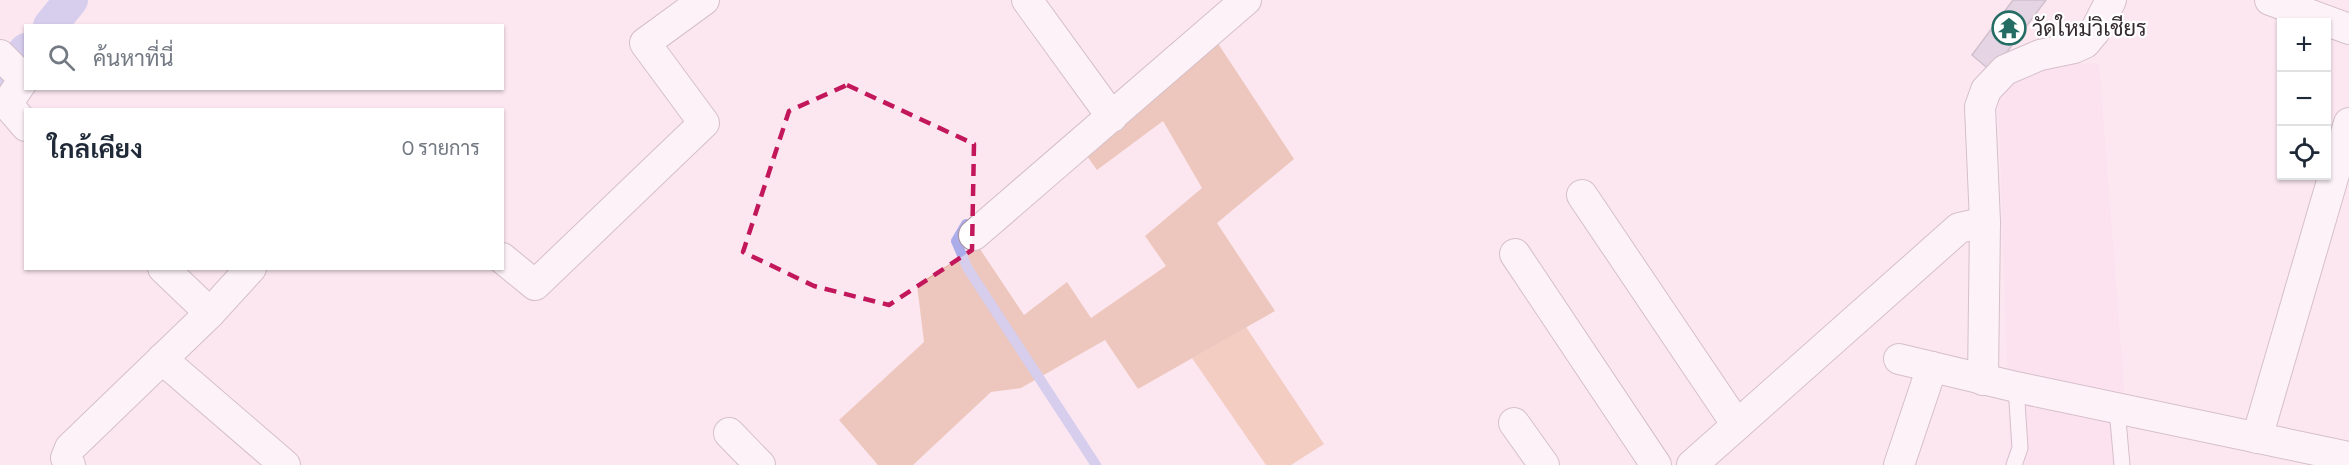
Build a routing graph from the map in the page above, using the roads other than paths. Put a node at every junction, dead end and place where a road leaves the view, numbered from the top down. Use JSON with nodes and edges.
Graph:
{"nodes":[{"id":1,"x":704,"y":0,"type":"edge"},
{"id":2,"x":1027,"y":0,"type":"edge"},
{"id":3,"x":1246,"y":0,"type":"edge"},
{"id":4,"x":2111,"y":0,"type":"edge"},
{"id":5,"x":2270,"y":0,"type":"edge"},
{"id":6,"x":2349,"y":29,"type":"edge"},
{"id":7,"x":2,"y":57,"type":"edge"},
{"id":8,"x":1112,"y":117,"type":"junction"},
{"id":9,"x":18,"y":118,"type":"edge"},
{"id":10,"x":2349,"y":123,"type":"edge"},
{"id":11,"x":1582,"y":195,"type":"dead end"},
{"id":12,"x":1985,"y":222,"type":"junction"},
{"id":13,"x":975,"y":235,"type":"dead end"},
{"id":14,"x":1515,"y":254,"type":"dead end"},
{"id":15,"x":504,"y":260,"type":"edge"},
{"id":16,"x":165,"y":270,"type":"edge"},
{"id":17,"x":249,"y":270,"type":"edge"},
{"id":18,"x":210,"y":313,"type":"junction"},
{"id":19,"x":162,"y":359,"type":"junction"},
{"id":20,"x":1899,"y":359,"type":"dead end"},
{"id":21,"x":1932,"y":367,"type":"junction"},
{"id":22,"x":1983,"y":380,"type":"junction"},
{"id":23,"x":2016,"y":387,"type":"junction"},
{"id":24,"x":2117,"y":409,"type":"junction"},
{"id":25,"x":1514,"y":423,"type":"dead end"},
{"id":26,"x":1737,"y":425,"type":"junction"},
{"id":27,"x":729,"y":433,"type":"dead end"},
{"id":28,"x":2257,"y":438,"type":"junction"},
{"id":29,"x":2349,"y":457,"type":"edge"},
{"id":30,"x":70,"y":465,"type":"edge"},
{"id":31,"x":285,"y":465,"type":"edge"},
{"id":32,"x":760,"y":465,"type":"edge"},
{"id":33,"x":1544,"y":465,"type":"edge"},
{"id":34,"x":1656,"y":465,"type":"edge"},
{"id":35,"x":1692,"y":465,"type":"edge"},
{"id":36,"x":1899,"y":465,"type":"edge"},
{"id":37,"x":2014,"y":465,"type":"edge"},
{"id":38,"x":2122,"y":465,"type":"edge"}],
"edges":[{"from":1,"to":15,"type":"street"},
{"from":2,"to":8,"type":"street"},
{"from":3,"to":8,"type":"street"},
{"from":4,"to":12,"type":"street"},
{"from":5,"to":6,"type":"street"},
{"from":7,"to":9,"type":"street"},
{"from":8,"to":13,"type":"street"},
{"from":10,"to":28,"type":"street"},
{"from":11,"to":26,"type":"street"},
{"from":12,"to":22,"type":"street"},
{"from":12,"to":26,"type":"street"},
{"from":14,"to":34,"type":"street"},
{"from":16,"to":18,"type":"street"},
{"from":17,"to":18,"type":"street"},
{"from":18,"to":19,"type":"street"},
{"from":19,"to":30,"type":"street"},
{"from":19,"to":31,"type":"street"},
{"from":20,"to":21,"type":"street"},
{"from":21,"to":22,"type":"street"},
{"from":21,"to":36,"type":"street"},
{"from":22,"to":23,"type":"street"},
{"from":23,"to":24,"type":"street"},
{"from":23,"to":37,"type":"lane"},
{"from":24,"to":28,"type":"street"},
{"from":24,"to":38,"type":"lane"},
{"from":25,"to":33,"type":"street"},
{"from":26,"to":35,"type":"street"},
{"from":27,"to":32,"type":"street"},
{"from":28,"to":29,"type":"street"}]}
